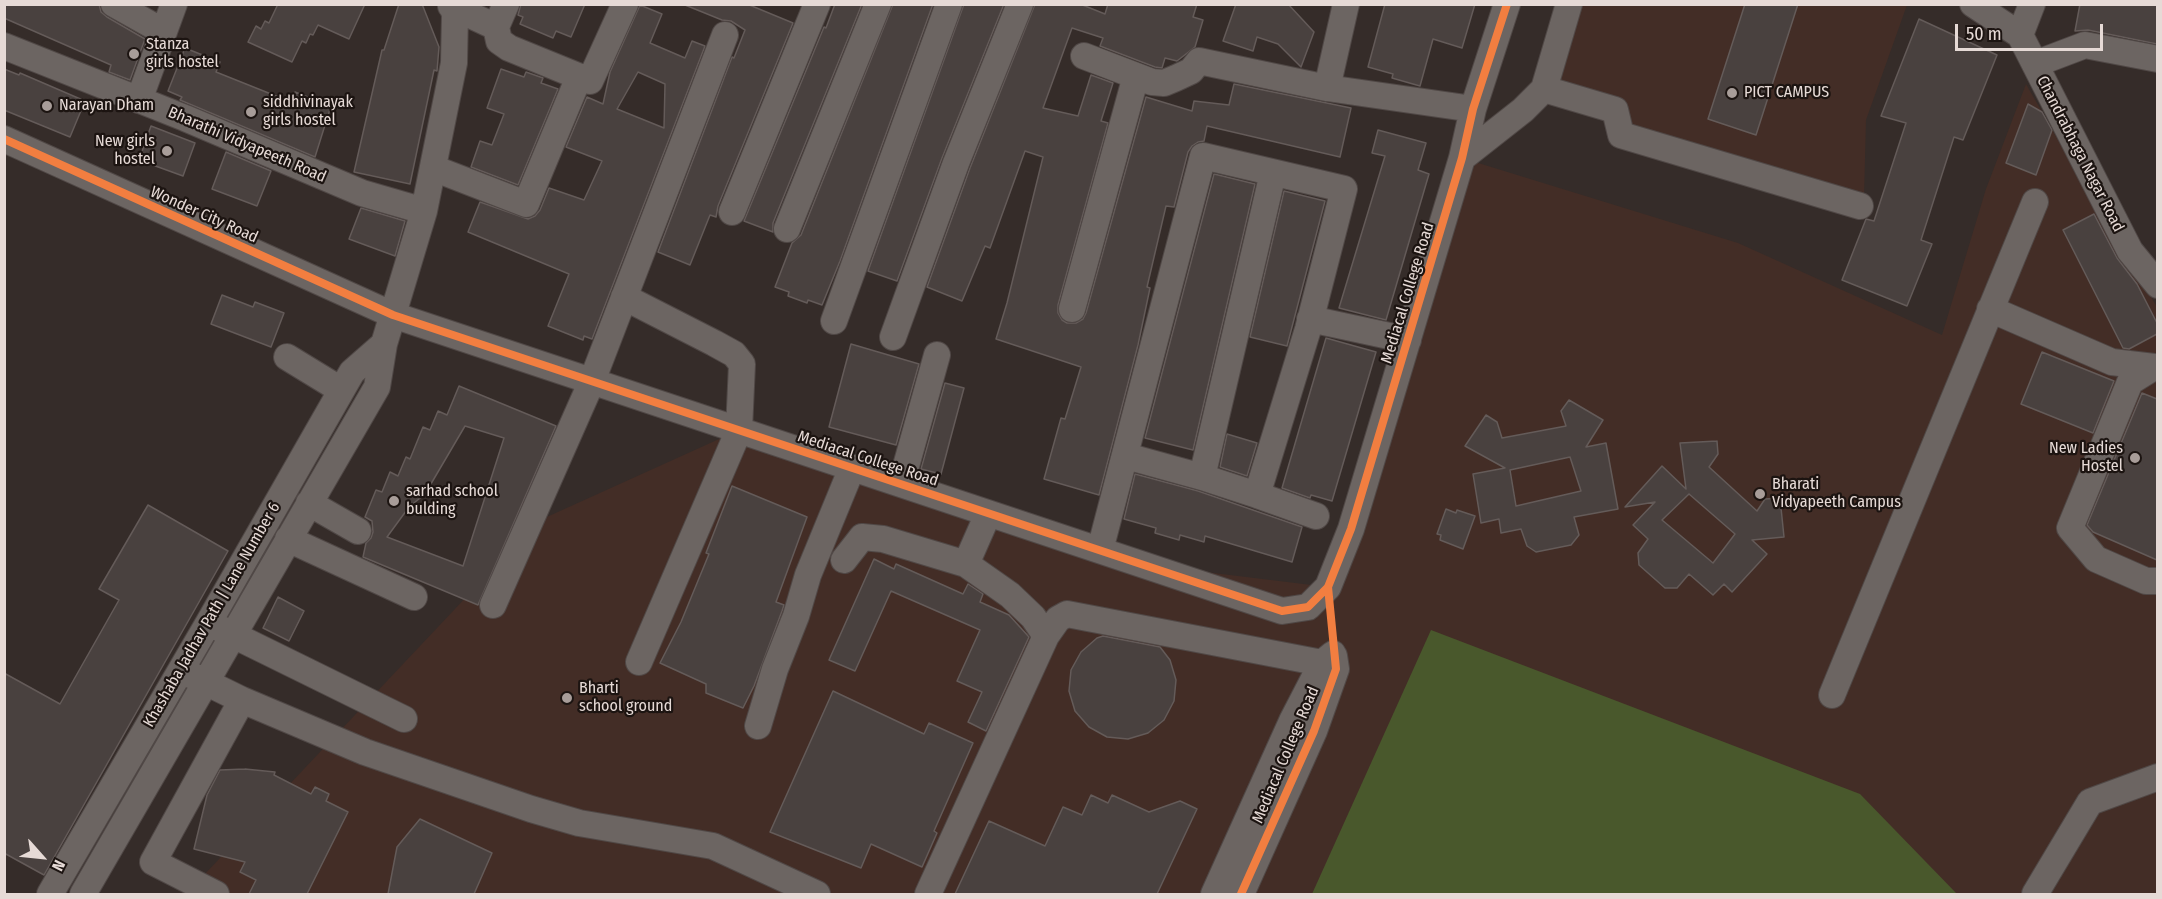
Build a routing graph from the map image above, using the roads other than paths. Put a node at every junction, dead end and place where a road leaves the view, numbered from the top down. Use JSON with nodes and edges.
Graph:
{"nodes":[{"id":1,"x":114,"y":4,"type":"edge"},
{"id":2,"x":174,"y":4,"type":"edge"},
{"id":3,"x":625,"y":4,"type":"edge"},
{"id":4,"x":817,"y":4,"type":"edge"},
{"id":5,"x":878,"y":4,"type":"edge"},
{"id":6,"x":949,"y":4,"type":"edge"},
{"id":7,"x":1020,"y":4,"type":"edge"},
{"id":8,"x":1346,"y":4,"type":"edge"},
{"id":9,"x":1507,"y":4,"type":"edge"},
{"id":10,"x":1569,"y":4,"type":"edge"},
{"id":11,"x":1973,"y":4,"type":"edge"},
{"id":12,"x":2032,"y":4,"type":"edge"},
{"id":13,"x":451,"y":5,"type":"edge"},
{"id":14,"x":501,"y":16,"type":"edge"},
{"id":15,"x":164,"y":32,"type":"junction"},
{"id":16,"x":725,"y":35,"type":"dead end"},
{"id":17,"x":2020,"y":35,"type":"junction"},
{"id":18,"x":4,"y":46,"type":"edge"},
{"id":19,"x":1084,"y":56,"type":"dead end"},
{"id":20,"x":2157,"y":59,"type":"edge"},
{"id":21,"x":2035,"y":64,"type":"junction"},
{"id":22,"x":1136,"y":76,"type":"junction"},
{"id":23,"x":584,"y":79,"type":"junction"},
{"id":24,"x":1327,"y":88,"type":"junction"},
{"id":25,"x":1544,"y":89,"type":"junction"},
{"id":26,"x":139,"y":100,"type":"junction"},
{"id":27,"x":1473,"y":109,"type":"junction"},
{"id":28,"x":4,"y":139,"type":"edge"},
{"id":29,"x":1462,"y":158,"type":"junction"},
{"id":30,"x":433,"y":168,"type":"junction"},
{"id":31,"x":1273,"y":173,"type":"junction"},
{"id":32,"x":2035,"y":202,"type":"dead end"},
{"id":33,"x":1860,"y":206,"type":"dead end"},
{"id":34,"x":424,"y":211,"type":"junction"},
{"id":35,"x":732,"y":212,"type":"dead end"},
{"id":36,"x":787,"y":229,"type":"dead end"},
{"id":37,"x":2157,"y":285,"type":"edge"},
{"id":38,"x":624,"y":297,"type":"junction"},
{"id":39,"x":1072,"y":309,"type":"dead end"},
{"id":40,"x":1990,"y":309,"type":"junction"},
{"id":41,"x":393,"y":315,"type":"junction"},
{"id":42,"x":834,"y":321,"type":"dead end"},
{"id":43,"x":1309,"y":324,"type":"junction"},
{"id":44,"x":893,"y":337,"type":"dead end"},
{"id":45,"x":384,"y":344,"type":"junction"},
{"id":46,"x":1406,"y":347,"type":"junction"},
{"id":47,"x":937,"y":355,"type":"dead end"},
{"id":48,"x":287,"y":357,"type":"dead end"},
{"id":49,"x":2156,"y":368,"type":"edge"},
{"id":50,"x":592,"y":381,"type":"junction"},
{"id":51,"x":341,"y":390,"type":"junction"},
{"id":52,"x":739,"y":430,"type":"junction"},
{"id":53,"x":1126,"y":456,"type":"junction"},
{"id":54,"x":852,"y":468,"type":"junction"},
{"id":55,"x":1202,"y":477,"type":"junction"},
{"id":56,"x":901,"y":484,"type":"junction"},
{"id":57,"x":1257,"y":495,"type":"junction"},
{"id":58,"x":309,"y":503,"type":"junction"},
{"id":59,"x":988,"y":514,"type":"junction"},
{"id":60,"x":1316,"y":516,"type":"dead end"},
{"id":61,"x":358,"y":531,"type":"dead end"},
{"id":62,"x":288,"y":539,"type":"junction"},
{"id":63,"x":1100,"y":550,"type":"junction"},
{"id":64,"x":844,"y":560,"type":"dead end"},
{"id":65,"x":966,"y":564,"type":"junction"},
{"id":66,"x":2157,"y":581,"type":"edge"},
{"id":67,"x":414,"y":597,"type":"dead end"},
{"id":68,"x":493,"y":605,"type":"dead end"},
{"id":69,"x":209,"y":622,"type":"junction"},
{"id":70,"x":232,"y":636,"type":"junction"},
{"id":71,"x":1046,"y":636,"type":"junction"},
{"id":72,"x":639,"y":662,"type":"dead end"},
{"id":73,"x":1330,"y":662,"type":"junction"},
{"id":74,"x":181,"y":670,"type":"junction"},
{"id":75,"x":205,"y":683,"type":"junction"},
{"id":76,"x":1832,"y":695,"type":"dead end"},
{"id":77,"x":242,"y":700,"type":"junction"},
{"id":78,"x":404,"y":719,"type":"dead end"},
{"id":79,"x":758,"y":726,"type":"dead end"},
{"id":80,"x":2157,"y":777,"type":"edge"},
{"id":81,"x":50,"y":894,"type":"edge"},
{"id":82,"x":83,"y":894,"type":"edge"},
{"id":83,"x":216,"y":894,"type":"edge"},
{"id":84,"x":817,"y":894,"type":"edge"},
{"id":85,"x":928,"y":894,"type":"edge"},
{"id":86,"x":1214,"y":894,"type":"edge"},
{"id":87,"x":1241,"y":894,"type":"edge"},
{"id":88,"x":2035,"y":894,"type":"edge"}],
"edges":[{"from":1,"to":15,"type":"street"},
{"from":2,"to":15,"type":"street"},
{"from":3,"to":23,"type":"street"},
{"from":4,"to":35,"type":"street"},
{"from":5,"to":36,"type":"street"},
{"from":6,"to":42,"type":"street"},
{"from":7,"to":44,"type":"street"},
{"from":8,"to":24,"type":"street"},
{"from":9,"to":27,"type":"street","name":"Mediacal College Road"},
{"from":10,"to":25,"type":"street"},
{"from":11,"to":17,"type":"street","name":"Chandrabhaga Nagar Road"},
{"from":12,"to":17,"type":"street"},
{"from":13,"to":14,"type":"street"},
{"from":13,"to":30,"type":"street","name":"Khashaba Jadhav Path | Lane Number 6"},
{"from":14,"to":23,"type":"street"},
{"from":15,"to":26,"type":"street"},
{"from":16,"to":38,"type":"street"},
{"from":17,"to":21,"type":"street","name":"Chandrabhaga Nagar Road"},
{"from":18,"to":26,"type":"street","name":"Bharathi Vidyapeeth Road"},
{"from":19,"to":22,"type":"street"},
{"from":20,"to":21,"type":"street"},
{"from":21,"to":37,"type":"street","name":"Chandrabhaga Nagar Road"},
{"from":22,"to":24,"type":"street"},
{"from":22,"to":39,"type":"street"},
{"from":23,"to":30,"type":"street"},
{"from":24,"to":27,"type":"street"},
{"from":25,"to":29,"type":"street"},
{"from":25,"to":33,"type":"street"},
{"from":26,"to":34,"type":"street","name":"Bharathi Vidyapeeth Road"},
{"from":27,"to":29,"type":"street","name":"Mediacal College Road"},
{"from":28,"to":41,"type":"street","name":"Wonder City Road"},
{"from":29,"to":46,"type":"street","name":"Mediacal College Road"},
{"from":30,"to":34,"type":"street","name":"Khashaba Jadhav Path | Lane Number 6"},
{"from":31,"to":43,"type":"street"},
{"from":31,"to":53,"type":"street"},
{"from":31,"to":55,"type":"street"},
{"from":32,"to":40,"type":"street"},
{"from":34,"to":41,"type":"street","name":"Khashaba Jadhav Path | Lane Number 6"},
{"from":38,"to":50,"type":"street"},
{"from":38,"to":52,"type":"street"},
{"from":40,"to":49,"type":"street"},
{"from":40,"to":76,"type":"street"},
{"from":41,"to":45,"type":"street","name":"Khashaba Jadhav Path | Lane Number 6"},
{"from":41,"to":50,"type":"street","name":"Mediacal College Road"},
{"from":43,"to":46,"type":"street"},
{"from":43,"to":57,"type":"street"},
{"from":45,"to":51,"type":"street","name":"Khashaba Jadhav Path | Lane Number 6"},
{"from":45,"to":58,"type":"street","name":"Khashaba Jadhav Path | Lane Number 6"},
{"from":46,"to":63,"type":"street","name":"Mediacal College Road"},
{"from":47,"to":56,"type":"street"},
{"from":48,"to":51,"type":"street"},
{"from":49,"to":66,"type":"street"},
{"from":50,"to":52,"type":"street","name":"Mediacal College Road"},
{"from":50,"to":68,"type":"street"},
{"from":51,"to":69,"type":"street","name":"Khashaba Jadhav Path | Lane Number 6"},
{"from":52,"to":54,"type":"street","name":"Mediacal College Road"},
{"from":52,"to":72,"type":"street"},
{"from":53,"to":55,"type":"street"},
{"from":53,"to":63,"type":"street"},
{"from":54,"to":56,"type":"street","name":"Mediacal College Road"},
{"from":54,"to":79,"type":"street"},
{"from":55,"to":57,"type":"street"},
{"from":56,"to":59,"type":"street","name":"Mediacal College Road"},
{"from":57,"to":60,"type":"street"},
{"from":58,"to":61,"type":"street"},
{"from":58,"to":62,"type":"street","name":"Khashaba Jadhav Path | Lane Number 6"},
{"from":59,"to":63,"type":"street","name":"Mediacal College Road"},
{"from":59,"to":65,"type":"street"},
{"from":62,"to":67,"type":"street"},
{"from":62,"to":70,"type":"street","name":"Khashaba Jadhav Path | Lane Number 6"},
{"from":64,"to":65,"type":"street"},
{"from":65,"to":71,"type":"street"},
{"from":69,"to":70,"type":"street"},
{"from":69,"to":74,"type":"street","name":"Khashaba Jadhav Path | Lane Number 6"},
{"from":70,"to":75,"type":"street","name":"Khashaba Jadhav Path | Lane Number 6"},
{"from":70,"to":78,"type":"street"},
{"from":71,"to":73,"type":"street"},
{"from":71,"to":85,"type":"street"},
{"from":73,"to":86,"type":"street"},
{"from":73,"to":87,"type":"street","name":"Mediacal College Road"},
{"from":74,"to":75,"type":"street"},
{"from":74,"to":81,"type":"street","name":"Khashaba Jadhav Path | Lane Number 6"},
{"from":75,"to":77,"type":"street"},
{"from":75,"to":82,"type":"street","name":"Khashaba Jadhav Path | Lane Number 6"},
{"from":77,"to":83,"type":"street"},
{"from":77,"to":84,"type":"street"},
{"from":80,"to":88,"type":"street"}]}
